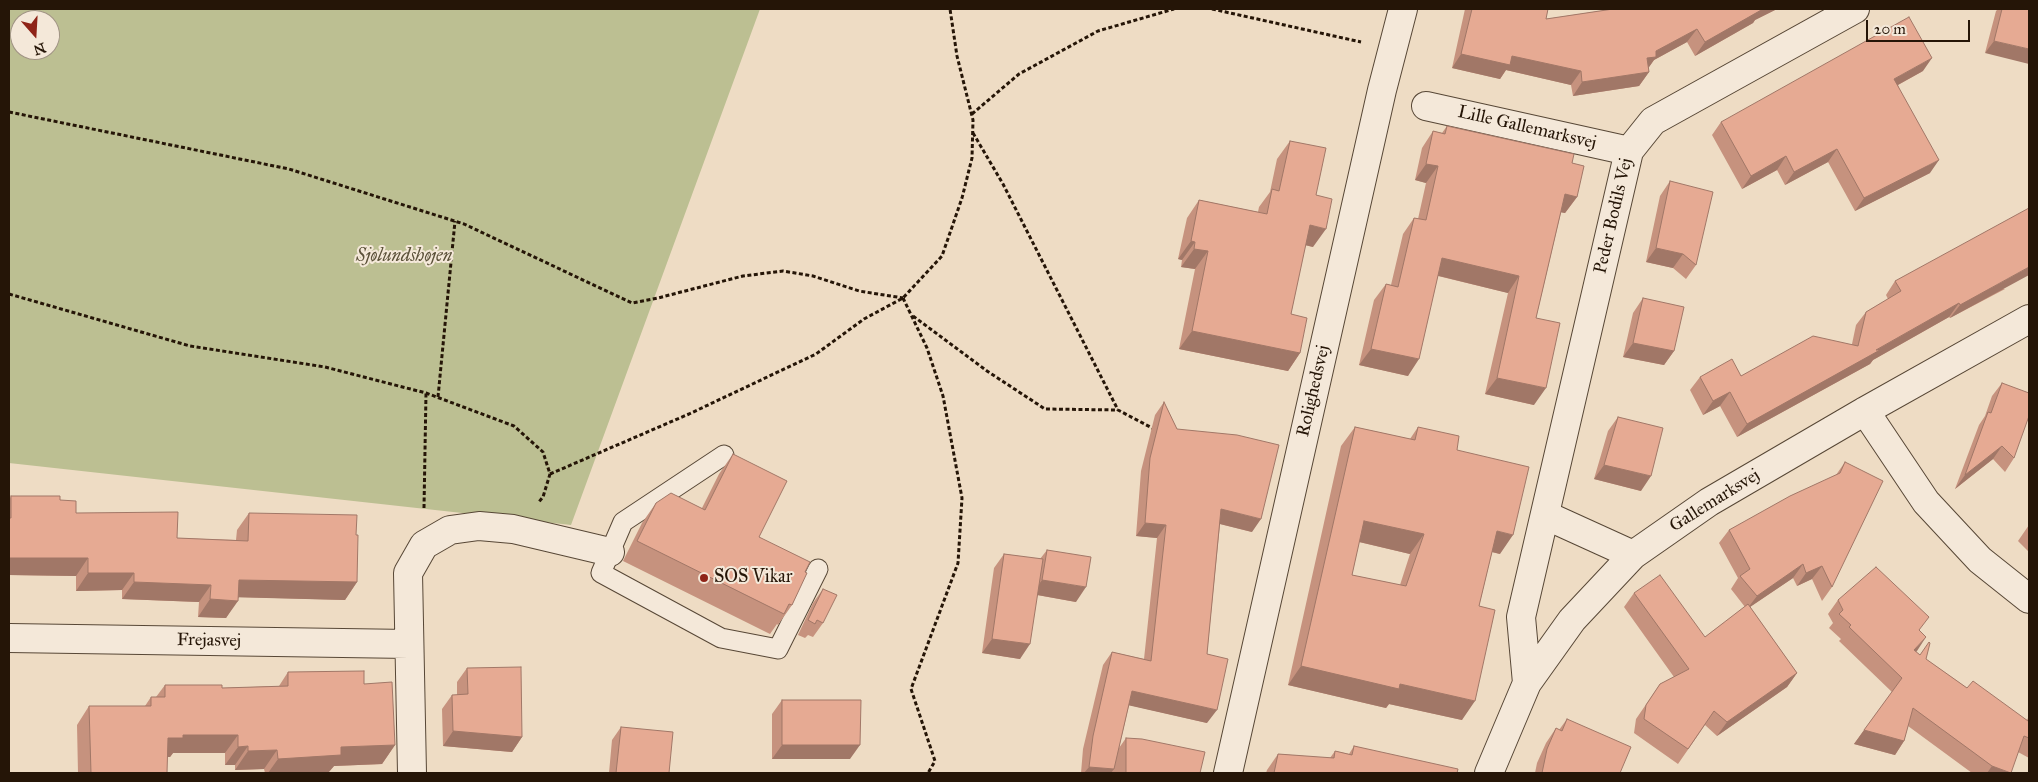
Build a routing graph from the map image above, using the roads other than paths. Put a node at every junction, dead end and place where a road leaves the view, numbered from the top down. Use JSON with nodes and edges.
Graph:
{"nodes":[{"id":1,"x":1403,"y":9,"type":"edge"},
{"id":2,"x":1855,"y":9,"type":"edge"},
{"id":3,"x":1426,"y":106,"type":"dead end"},
{"id":4,"x":1629,"y":151,"type":"junction"},
{"id":5,"x":2029,"y":319,"type":"edge"},
{"id":6,"x":1865,"y":411,"type":"junction"},
{"id":7,"x":724,"y":455,"type":"dead end"},
{"id":8,"x":1545,"y":515,"type":"junction"},
{"id":9,"x":610,"y":552,"type":"junction"},
{"id":10,"x":1633,"y":555,"type":"junction"},
{"id":11,"x":818,"y":569,"type":"dead end"},
{"id":12,"x":2029,"y":599,"type":"edge"},
{"id":13,"x":9,"y":638,"type":"edge"},
{"id":14,"x":408,"y":644,"type":"junction"},
{"id":15,"x":1527,"y":683,"type":"junction"},
{"id":16,"x":412,"y":773,"type":"edge"},
{"id":17,"x":1228,"y":773,"type":"edge"},
{"id":18,"x":1489,"y":773,"type":"edge"}],
"edges":[{"from":1,"to":17,"type":"street","name":"Rolighedsvej"},
{"from":2,"to":4,"type":"street","name":"Peder Bodils Vej"},
{"from":3,"to":4,"type":"street","name":"Lille Gallemarksvej"},
{"from":4,"to":8,"type":"street","name":"Peder Bodils Vej"},
{"from":5,"to":6,"type":"street","name":"Gallemarksvej"},
{"from":6,"to":10,"type":"street","name":"Gallemarksvej"},
{"from":6,"to":12,"type":"street"},
{"from":7,"to":9,"type":"lane"},
{"from":8,"to":10,"type":"street"},
{"from":8,"to":15,"type":"street","name":"Peder Bodils Vej"},
{"from":9,"to":11,"type":"lane"},
{"from":9,"to":14,"type":"street"},
{"from":10,"to":15,"type":"street","name":"Gallemarksvej"},
{"from":13,"to":14,"type":"street","name":"Frejasvej"},
{"from":14,"to":16,"type":"street"},
{"from":15,"to":18,"type":"street","name":"Gallemarksvej"}]}
